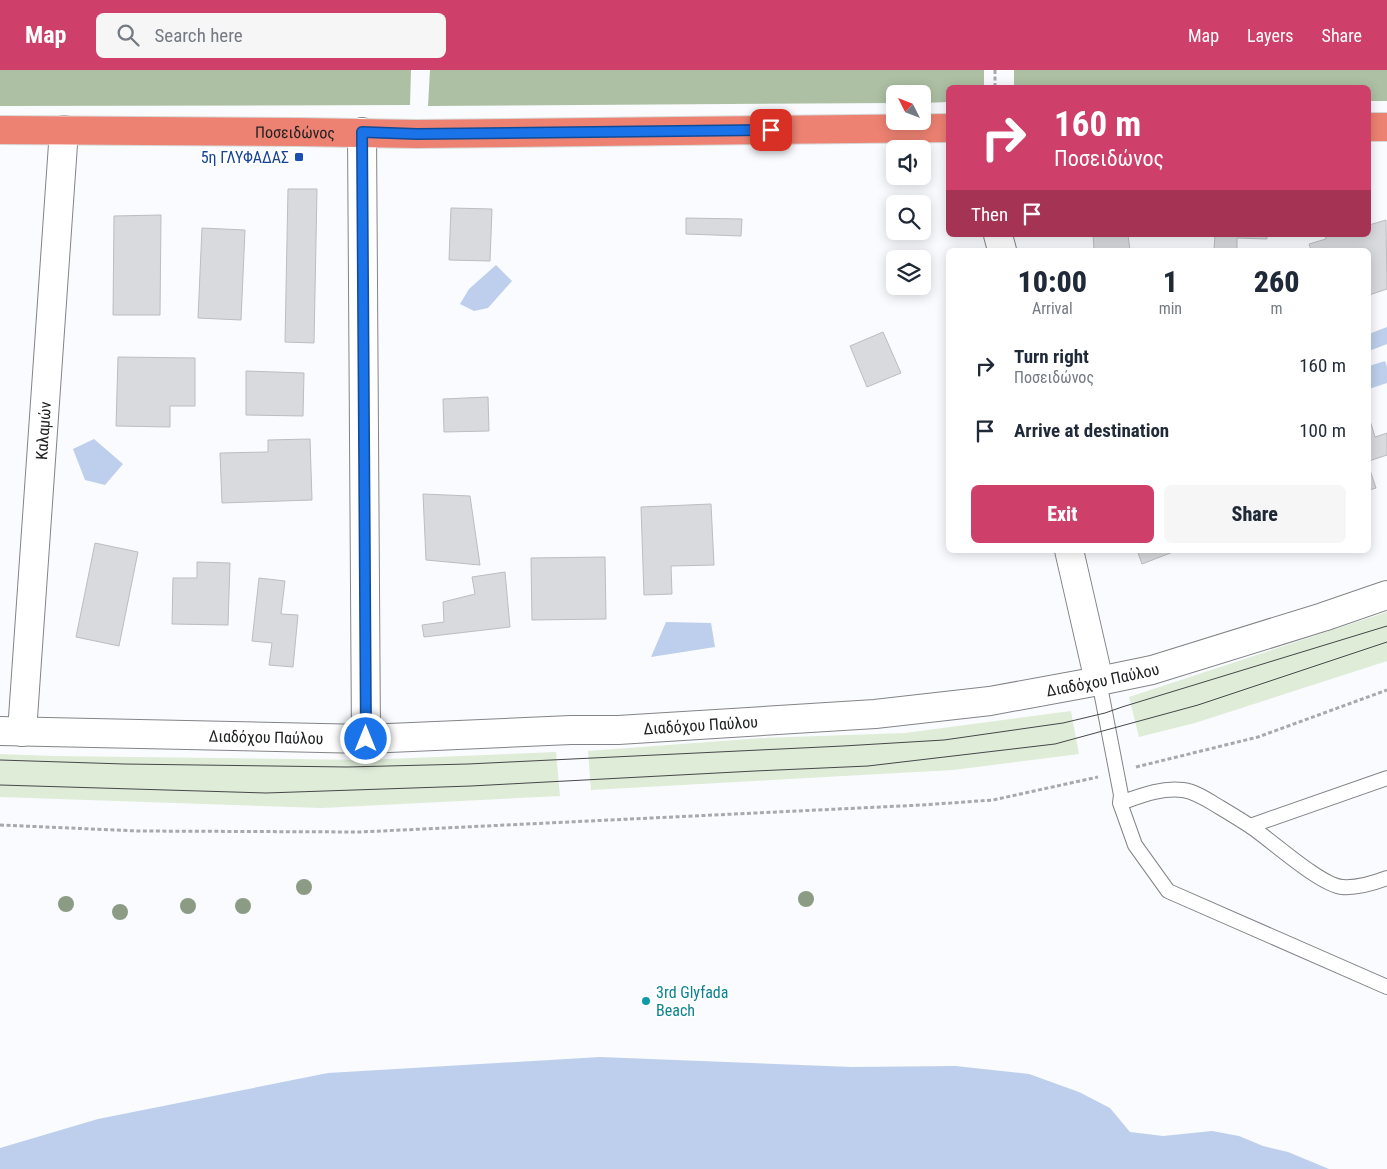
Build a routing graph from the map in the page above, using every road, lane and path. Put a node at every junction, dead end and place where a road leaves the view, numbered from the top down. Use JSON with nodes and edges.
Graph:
{"nodes":[{"id":1,"x":995,"y":70,"type":"edge"},
{"id":2,"x":995,"y":85,"type":"edge"},
{"id":3,"x":1371,"y":127,"type":"edge"},
{"id":4,"x":1387,"y":127,"type":"edge"},
{"id":5,"x":946,"y":128,"type":"edge"},
{"id":6,"x":0,"y":130,"type":"edge"},
{"id":7,"x":64,"y":130,"type":"junction"},
{"id":8,"x":362,"y":132,"type":"junction"},
{"id":9,"x":1070,"y":553,"type":"edge"},
{"id":10,"x":1387,"y":595,"type":"edge"},
{"id":11,"x":1099,"y":681,"type":"junction"},
{"id":12,"x":1387,"y":690,"type":"edge"},
{"id":13,"x":11,"y":731,"type":"edge"},
{"id":14,"x":366,"y":739,"type":"junction"},
{"id":15,"x":1117,"y":772,"type":"junction"},
{"id":16,"x":1387,"y":778,"type":"edge"},
{"id":17,"x":1120,"y":803,"type":"junction"},
{"id":18,"x":0,"y":825,"type":"edge"},
{"id":19,"x":1250,"y":826,"type":"junction"},
{"id":20,"x":1387,"y":878,"type":"edge"},
{"id":21,"x":1387,"y":987,"type":"edge"}],
"edges":[{"from":1,"to":2,"type":"path"},
{"from":3,"to":4,"type":"highway"},
{"from":5,"to":8,"type":"highway","name":"Ποσειδώνος"},
{"from":6,"to":7,"type":"highway","name":"Ποσειδώνος"},
{"from":7,"to":8,"type":"highway","name":"Ποσειδώνος"},
{"from":7,"to":13,"type":"street","name":"Καλαμών"},
{"from":8,"to":14,"type":"street"},
{"from":9,"to":11,"type":"street"},
{"from":10,"to":11,"type":"street","name":"Διαδόχου Παύλου"},
{"from":11,"to":14,"type":"street","name":"Διαδόχου Παύλου"},
{"from":11,"to":15,"type":"lane"},
{"from":12,"to":15,"type":"path"},
{"from":13,"to":14,"type":"street","name":"Διαδόχου Παύλου"},
{"from":15,"to":17,"type":"lane"},
{"from":15,"to":18,"type":"path"},
{"from":16,"to":19,"type":"lane"},
{"from":17,"to":19,"type":"lane"},
{"from":17,"to":21,"type":"lane"},
{"from":19,"to":20,"type":"lane"}]}
